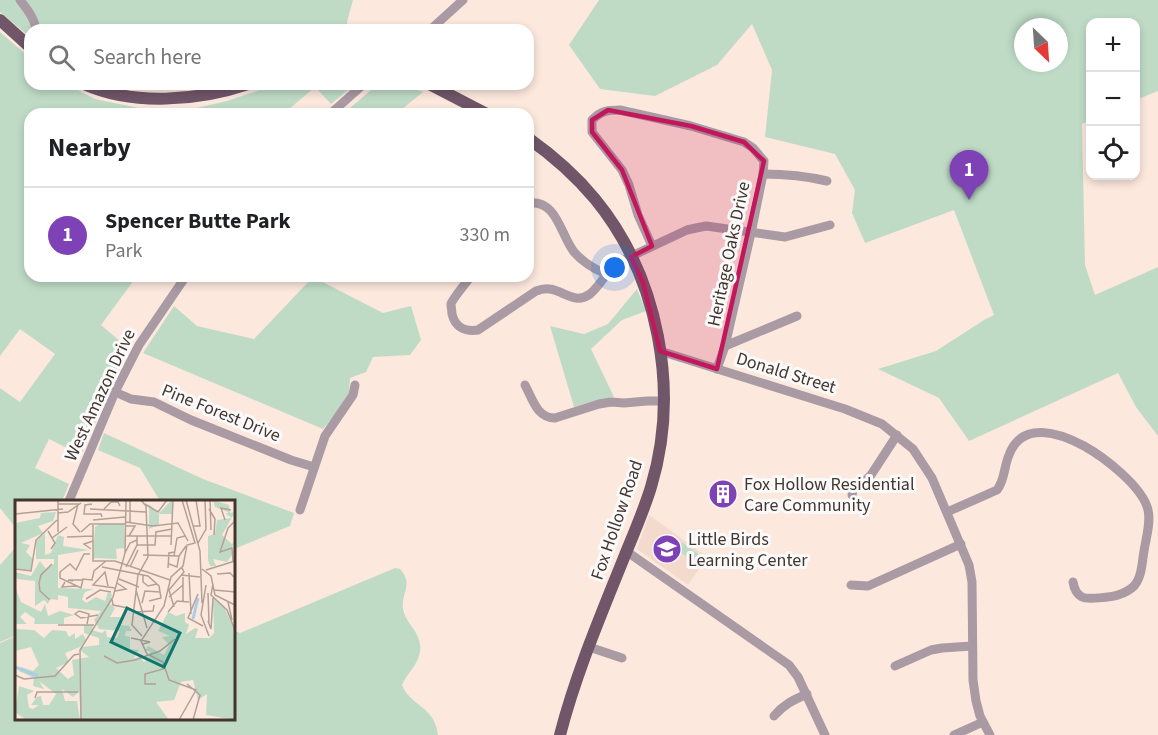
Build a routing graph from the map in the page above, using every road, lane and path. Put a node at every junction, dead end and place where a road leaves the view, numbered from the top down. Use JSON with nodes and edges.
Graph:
{"nodes":[{"id":1,"x":20,"y":0,"type":"edge"},
{"id":2,"x":463,"y":0,"type":"edge"},
{"id":3,"x":0,"y":20,"type":"edge"},
{"id":4,"x":35,"y":24,"type":"edge"},
{"id":5,"x":437,"y":24,"type":"edge"},
{"id":6,"x":24,"y":41,"type":"edge"},
{"id":7,"x":103,"y":90,"type":"edge"},
{"id":8,"x":228,"y":90,"type":"edge"},
{"id":9,"x":357,"y":90,"type":"edge"},
{"id":10,"x":441,"y":90,"type":"edge"},
{"id":11,"x":337,"y":108,"type":"edge"},
{"id":12,"x":475,"y":108,"type":"edge"},
{"id":13,"x":534,"y":143,"type":"edge"},
{"id":14,"x":763,"y":174,"type":"junction"},
{"id":15,"x":827,"y":181,"type":"dead end"},
{"id":16,"x":534,"y":203,"type":"edge"},
{"id":17,"x":830,"y":225,"type":"dead end"},
{"id":18,"x":751,"y":233,"type":"junction"},
{"id":19,"x":652,"y":246,"type":"junction"},
{"id":20,"x":631,"y":256,"type":"junction"},
{"id":21,"x":606,"y":274,"type":"junction"},
{"id":22,"x":182,"y":282,"type":"edge"},
{"id":23,"x":467,"y":282,"type":"edge"},
{"id":24,"x":797,"y":316,"type":"dead end"},
{"id":25,"x":725,"y":346,"type":"junction"},
{"id":26,"x":660,"y":351,"type":"junction"},
{"id":27,"x":717,"y":369,"type":"junction"},
{"id":28,"x":356,"y":385,"type":"dead end"},
{"id":29,"x":525,"y":385,"type":"dead end"},
{"id":30,"x":115,"y":392,"type":"junction"},
{"id":31,"x":663,"y":401,"type":"junction"},
{"id":32,"x":897,"y":435,"type":"junction"},
{"id":33,"x":314,"y":467,"type":"junction"},
{"id":34,"x":852,"y":495,"type":"dead end"},
{"id":35,"x":69,"y":500,"type":"edge"},
{"id":36,"x":300,"y":510,"type":"dead end"},
{"id":37,"x":947,"y":512,"type":"junction"},
{"id":38,"x":961,"y":544,"type":"junction"},
{"id":39,"x":626,"y":552,"type":"junction"},
{"id":40,"x":1073,"y":582,"type":"dead end"},
{"id":41,"x":851,"y":585,"type":"dead end"},
{"id":42,"x":972,"y":646,"type":"junction"},
{"id":43,"x":589,"y":647,"type":"junction"},
{"id":44,"x":622,"y":658,"type":"dead end"},
{"id":45,"x":895,"y":666,"type":"dead end"},
{"id":46,"x":807,"y":694,"type":"junction"},
{"id":47,"x":774,"y":716,"type":"dead end"},
{"id":48,"x":983,"y":722,"type":"junction"},
{"id":49,"x":560,"y":735,"type":"edge"},
{"id":50,"x":825,"y":735,"type":"edge"},
{"id":51,"x":954,"y":735,"type":"edge"},
{"id":52,"x":990,"y":735,"type":"edge"}],
"edges":[{"from":1,"to":4,"type":"street"},
{"from":2,"to":5,"type":"street"},
{"from":3,"to":6,"type":"main road"},
{"from":7,"to":8,"type":"main road"},
{"from":9,"to":11,"type":"street"},
{"from":10,"to":12,"type":"main road"},
{"from":13,"to":20,"type":"main road","name":"Fox Hollow Road"},
{"from":14,"to":15,"type":"street","name":"Heritage Oaks Drive"},
{"from":14,"to":18,"type":"street","name":"Heritage Oaks Drive"},
{"from":14,"to":19,"type":"street"},
{"from":16,"to":21,"type":"street"},
{"from":17,"to":18,"type":"street"},
{"from":18,"to":19,"type":"street"},
{"from":18,"to":25,"type":"street","name":"Heritage Oaks Drive"},
{"from":19,"to":20,"type":"street"},
{"from":20,"to":21,"type":"street"},
{"from":20,"to":26,"type":"main road","name":"Fox Hollow Road"},
{"from":21,"to":23,"type":"street"},
{"from":22,"to":30,"type":"street","name":"West Amazon Drive"},
{"from":24,"to":25,"type":"street"},
{"from":25,"to":27,"type":"street","name":"Heritage Oaks Drive"},
{"from":26,"to":27,"type":"street","name":"Donald Street"},
{"from":26,"to":31,"type":"main road","name":"Fox Hollow Road"},
{"from":27,"to":32,"type":"street","name":"Donald Street"},
{"from":28,"to":33,"type":"street"},
{"from":29,"to":31,"type":"street"},
{"from":30,"to":33,"type":"street","name":"Pine Forest Drive"},
{"from":30,"to":35,"type":"street","name":"West Amazon Drive"},
{"from":31,"to":39,"type":"main road","name":"Fox Hollow Road"},
{"from":32,"to":34,"type":"street"},
{"from":32,"to":37,"type":"street","name":"Donald Street"},
{"from":33,"to":36,"type":"street"},
{"from":37,"to":38,"type":"street","name":"Donald Street"},
{"from":37,"to":40,"type":"street"},
{"from":38,"to":41,"type":"street"},
{"from":38,"to":42,"type":"street","name":"Donald Street"},
{"from":39,"to":43,"type":"main road","name":"Fox Hollow Road"},
{"from":39,"to":46,"type":"street"},
{"from":42,"to":45,"type":"street"},
{"from":42,"to":48,"type":"street","name":"Donald Street"},
{"from":43,"to":44,"type":"street"},
{"from":43,"to":49,"type":"main road","name":"Fox Hollow Road"},
{"from":46,"to":47,"type":"street"},
{"from":46,"to":50,"type":"street"},
{"from":48,"to":51,"type":"street"},
{"from":48,"to":52,"type":"street","name":"Donald Street"}]}
